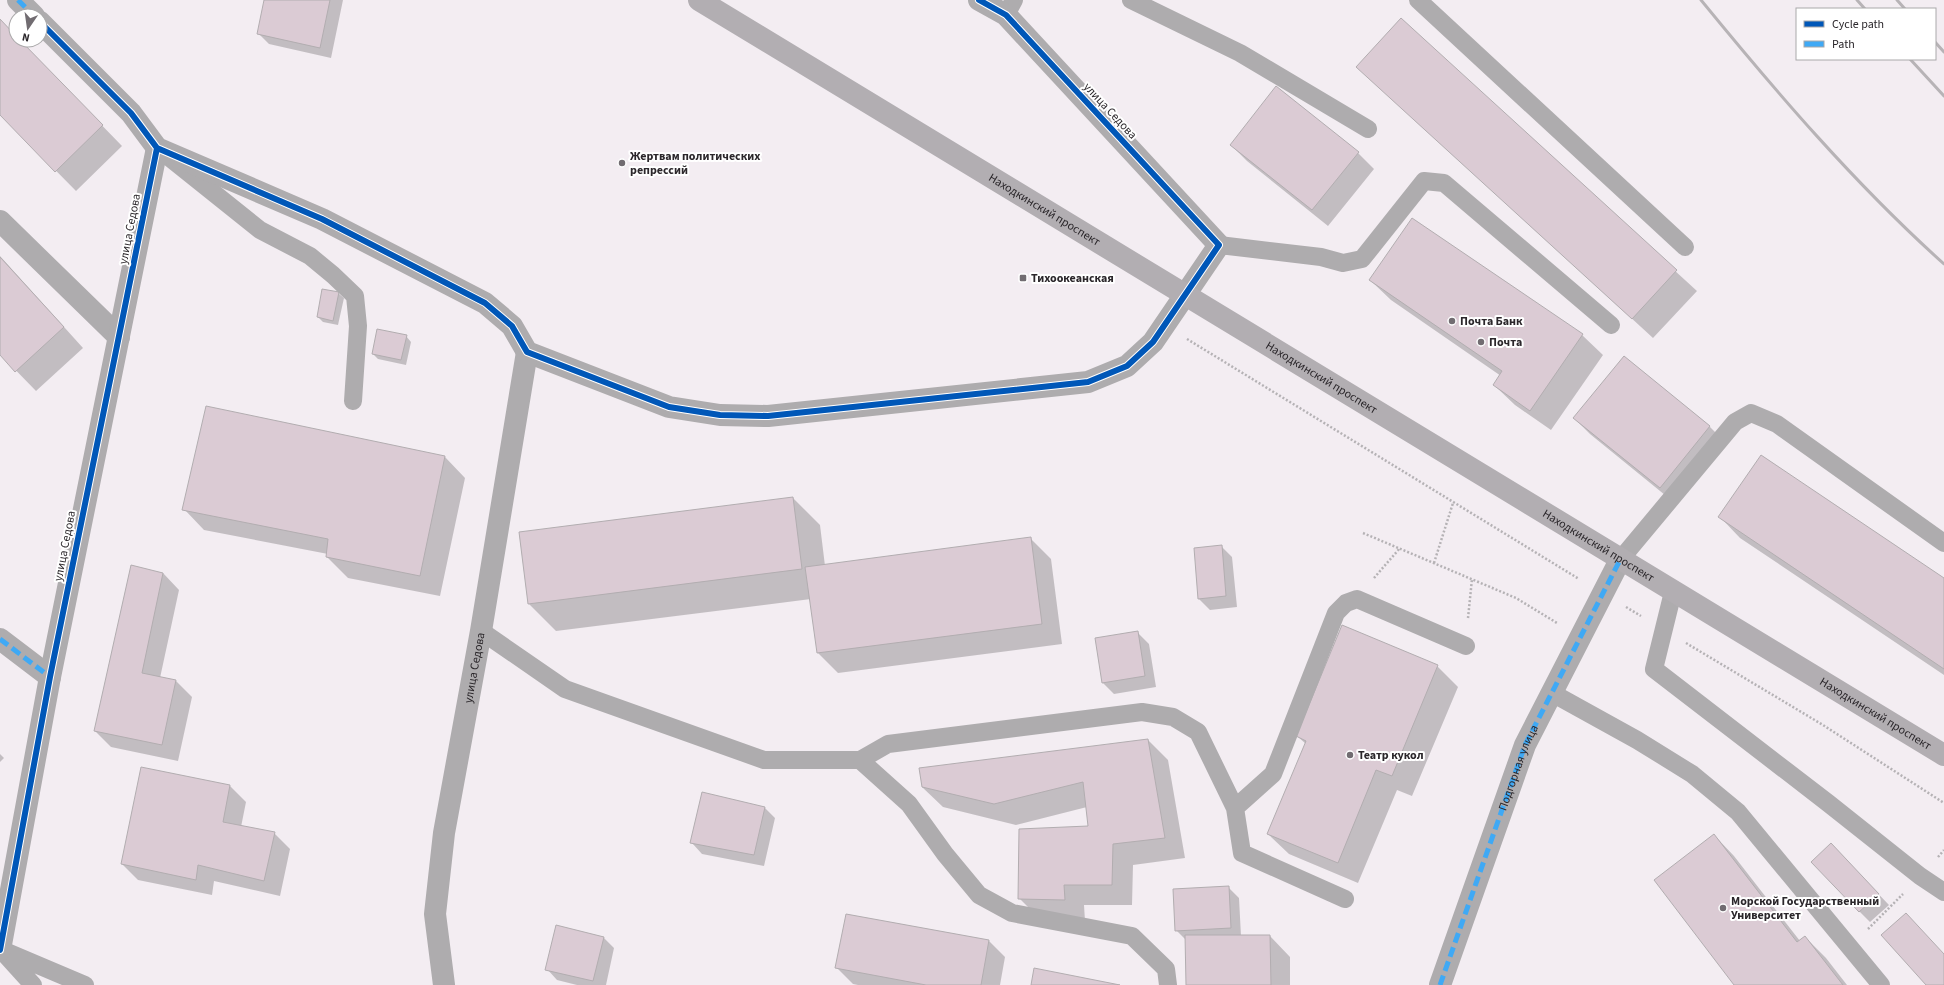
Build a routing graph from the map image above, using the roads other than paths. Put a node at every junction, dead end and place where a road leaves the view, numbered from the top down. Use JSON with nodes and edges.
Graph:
{"nodes":[{"id":1,"x":18,"y":0,"type":"edge"},
{"id":2,"x":699,"y":0,"type":"edge"},
{"id":3,"x":979,"y":0,"type":"edge"},
{"id":4,"x":1131,"y":0,"type":"edge"},
{"id":5,"x":1418,"y":0,"type":"edge"},
{"id":6,"x":26,"y":8,"type":"edge"},
{"id":7,"x":1010,"y":8,"type":"edge"},
{"id":8,"x":48,"y":30,"type":"edge"},
{"id":9,"x":1368,"y":129,"type":"dead end"},
{"id":10,"x":157,"y":148,"type":"junction"},
{"id":11,"x":0,"y":221,"type":"edge"},
{"id":12,"x":1219,"y":245,"type":"junction"},
{"id":13,"x":1685,"y":247,"type":"dead end"},
{"id":14,"x":1184,"y":296,"type":"junction"},
{"id":15,"x":1611,"y":325,"type":"dead end"},
{"id":16,"x":119,"y":337,"type":"junction"},
{"id":17,"x":527,"y":352,"type":"junction"},
{"id":18,"x":353,"y":401,"type":"dead end"},
{"id":19,"x":1944,"y":543,"type":"edge"},
{"id":20,"x":1620,"y":560,"type":"junction"},
{"id":21,"x":1673,"y":592,"type":"junction"},
{"id":22,"x":481,"y":631,"type":"junction"},
{"id":23,"x":0,"y":639,"type":"edge"},
{"id":24,"x":1466,"y":646,"type":"road end"},
{"id":25,"x":50,"y":677,"type":"junction"},
{"id":26,"x":1552,"y":693,"type":"junction"},
{"id":27,"x":1944,"y":755,"type":"edge"},
{"id":28,"x":860,"y":760,"type":"junction"},
{"id":29,"x":1235,"y":808,"type":"junction"},
{"id":30,"x":1944,"y":892,"type":"edge"},
{"id":31,"x":1345,"y":899,"type":"dead end"},
{"id":32,"x":0,"y":949,"type":"edge"},
{"id":33,"x":34,"y":985,"type":"edge"},
{"id":34,"x":86,"y":985,"type":"edge"},
{"id":35,"x":444,"y":985,"type":"edge"},
{"id":36,"x":1168,"y":985,"type":"edge"},
{"id":37,"x":1440,"y":985,"type":"edge"},
{"id":38,"x":1881,"y":985,"type":"edge"}],
"edges":[{"from":1,"to":6,"type":"street"},
{"from":2,"to":14,"type":"main road","name":"Находкинский проспект"},
{"from":3,"to":7,"type":"street","name":"улица Седова"},
{"from":4,"to":9,"type":"lane"},
{"from":5,"to":13,"type":"lane"},
{"from":7,"to":12,"type":"street","name":"улица Седова"},
{"from":8,"to":10,"type":"street"},
{"from":10,"to":16,"type":"street","name":"улица Седова"},
{"from":10,"to":17,"type":"street"},
{"from":10,"to":18,"type":"lane"},
{"from":11,"to":16,"type":"street"},
{"from":12,"to":14,"type":"street"},
{"from":12,"to":15,"type":"lane"},
{"from":14,"to":17,"type":"street"},
{"from":14,"to":20,"type":"main road","name":"Находкинский проспект"},
{"from":16,"to":25,"type":"street","name":"улица Седова"},
{"from":17,"to":22,"type":"street","name":"улица Седова"},
{"from":19,"to":20,"type":"lane"},
{"from":20,"to":21,"type":"main road","name":"Находкинский проспект"},
{"from":20,"to":26,"type":"street","name":"Подгорная улица"},
{"from":21,"to":27,"type":"main road","name":"Находкинский проспект"},
{"from":21,"to":30,"type":"lane"},
{"from":22,"to":28,"type":"lane"},
{"from":22,"to":35,"type":"street","name":"улица Седова"},
{"from":23,"to":25,"type":"street"},
{"from":24,"to":29,"type":"lane"},
{"from":25,"to":32,"type":"street","name":"улица Седова"},
{"from":26,"to":37,"type":"street","name":"Подгорная улица"},
{"from":26,"to":38,"type":"lane"},
{"from":28,"to":29,"type":"lane"},
{"from":28,"to":36,"type":"lane"},
{"from":29,"to":31,"type":"lane"},
{"from":32,"to":33,"type":"lane"},
{"from":32,"to":34,"type":"lane"}]}
